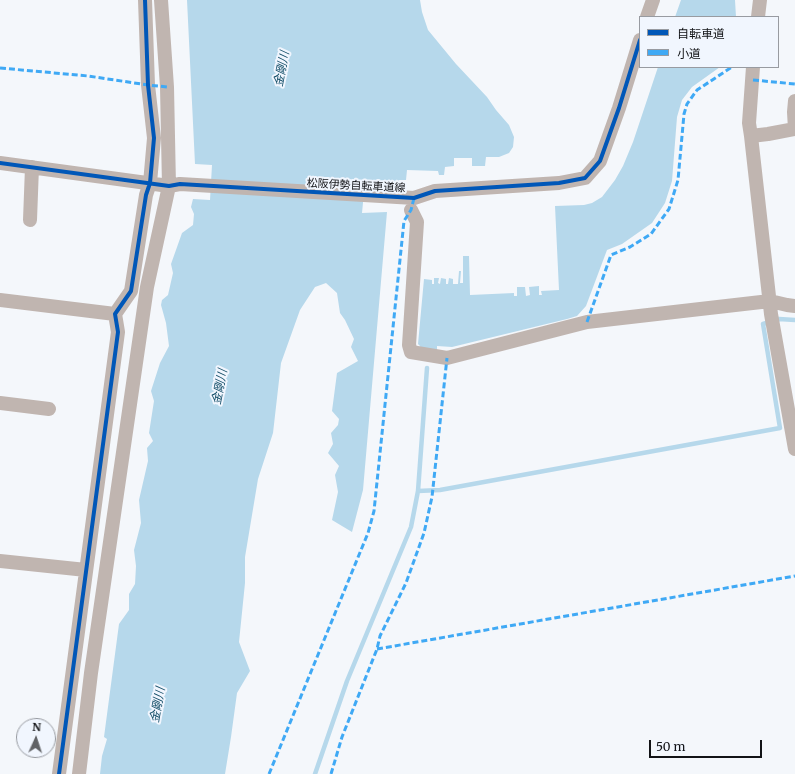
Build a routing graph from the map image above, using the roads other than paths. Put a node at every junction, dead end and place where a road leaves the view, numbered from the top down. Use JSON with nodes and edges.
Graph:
{"nodes":[{"id":1,"x":145,"y":0,"type":"edge"},
{"id":2,"x":161,"y":0,"type":"edge"},
{"id":3,"x":653,"y":0,"type":"edge"},
{"id":4,"x":760,"y":0,"type":"edge"},
{"id":5,"x":647,"y":16,"type":"edge"},
{"id":6,"x":758,"y":16,"type":"edge"},
{"id":7,"x":639,"y":43,"type":"edge"},
{"id":8,"x":753,"y":68,"type":"edge"},
{"id":9,"x":795,"y":101,"type":"edge"},
{"id":10,"x":795,"y":129,"type":"edge"},
{"id":11,"x":751,"y":136,"type":"junction"},
{"id":12,"x":0,"y":163,"type":"edge"},
{"id":13,"x":32,"y":167,"type":"junction"},
{"id":14,"x":150,"y":183,"type":"junction"},
{"id":15,"x":174,"y":185,"type":"junction"},
{"id":16,"x":411,"y":210,"type":"dead end"},
{"id":17,"x":30,"y":220,"type":"dead end"},
{"id":18,"x":0,"y":300,"type":"edge"},
{"id":19,"x":770,"y":300,"type":"junction"},
{"id":20,"x":795,"y":306,"type":"edge"},
{"id":21,"x":115,"y":314,"type":"junction"},
{"id":22,"x":0,"y":403,"type":"edge"},
{"id":23,"x":49,"y":409,"type":"dead end"},
{"id":24,"x":795,"y":450,"type":"edge"},
{"id":25,"x":0,"y":561,"type":"edge"},
{"id":26,"x":86,"y":570,"type":"junction"},
{"id":27,"x":58,"y":774,"type":"edge"},
{"id":28,"x":79,"y":774,"type":"edge"}],
"edges":[{"from":1,"to":14,"type":"street"},
{"from":2,"to":15,"type":"street"},
{"from":3,"to":5,"type":"street"},
{"from":4,"to":6,"type":"street"},
{"from":7,"to":15,"type":"street","name":"松阪伊勢自転車道線"},
{"from":8,"to":11,"type":"street"},
{"from":9,"to":10,"type":"street"},
{"from":10,"to":11,"type":"street"},
{"from":11,"to":19,"type":"street"},
{"from":12,"to":13,"type":"street","name":"松阪伊勢自転車道線"},
{"from":13,"to":14,"type":"street","name":"松阪伊勢自転車道線"},
{"from":13,"to":17,"type":"street"},
{"from":14,"to":15,"type":"street","name":"松阪伊勢自転車道線"},
{"from":14,"to":21,"type":"street"},
{"from":15,"to":28,"type":"street"},
{"from":16,"to":19,"type":"street"},
{"from":18,"to":21,"type":"street"},
{"from":19,"to":20,"type":"street"},
{"from":19,"to":24,"type":"street"},
{"from":21,"to":26,"type":"street"},
{"from":22,"to":23,"type":"street"},
{"from":25,"to":26,"type":"street"},
{"from":26,"to":27,"type":"street"}]}
